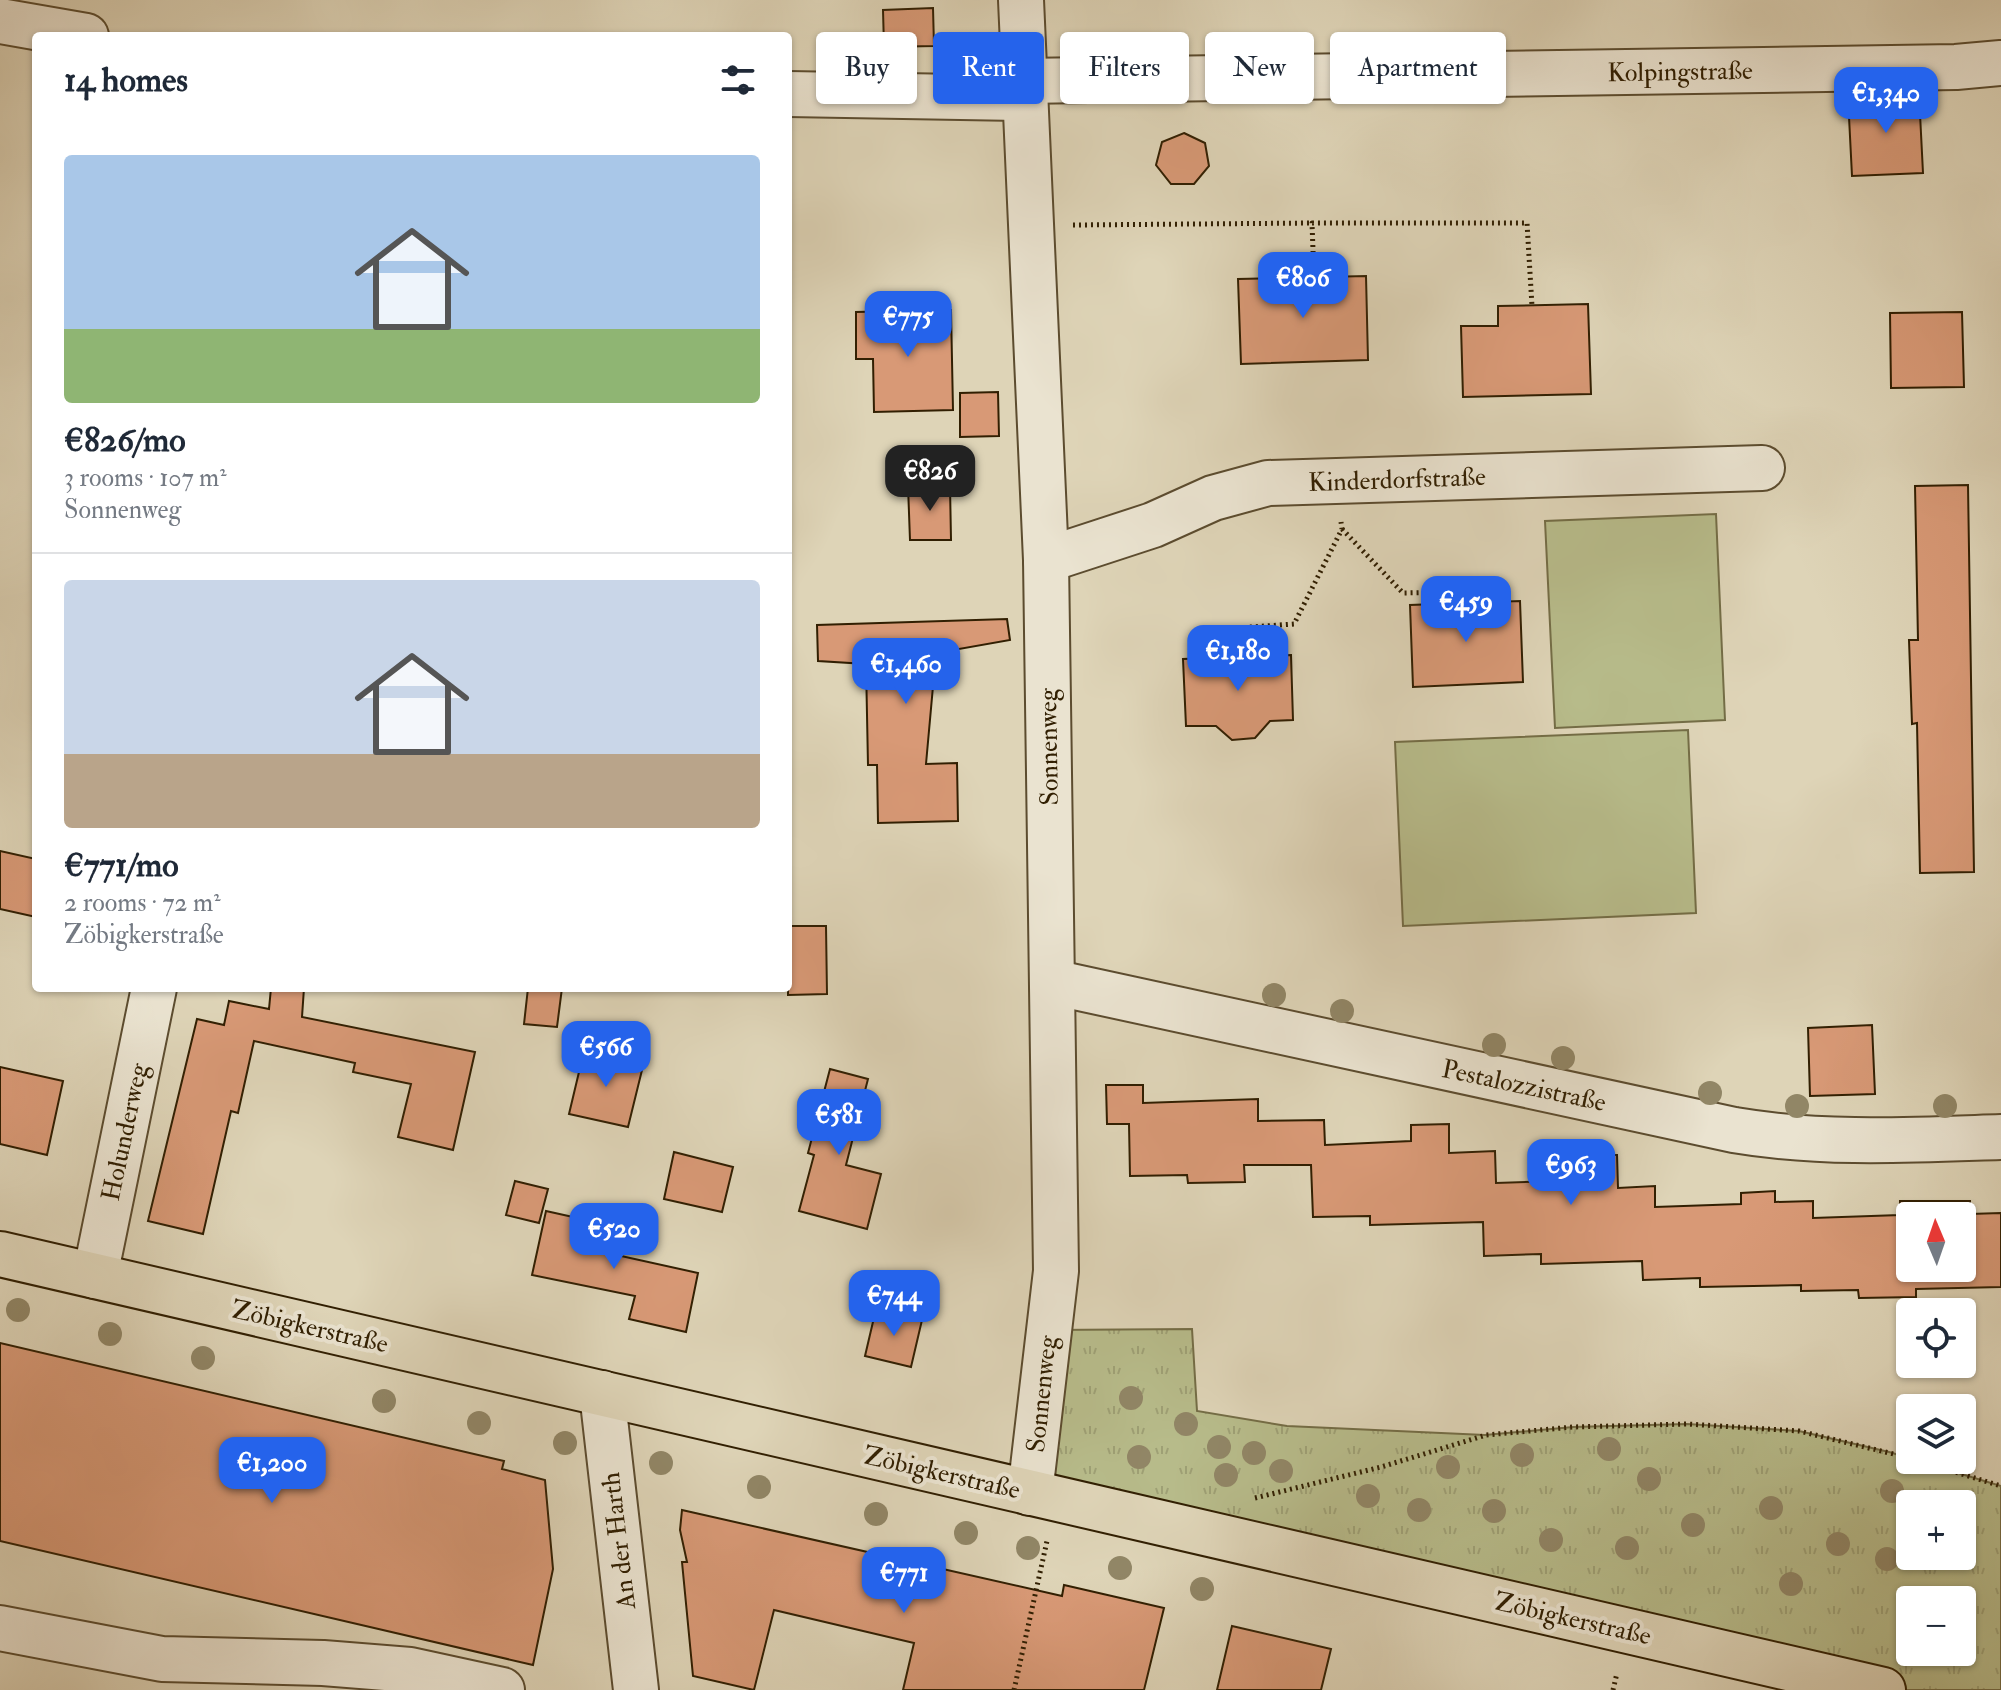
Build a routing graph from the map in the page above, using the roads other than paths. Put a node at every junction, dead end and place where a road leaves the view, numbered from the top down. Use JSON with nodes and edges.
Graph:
{"nodes":[{"id":1,"x":1021,"y":0,"type":"edge"},
{"id":2,"x":0,"y":21,"type":"edge"},
{"id":3,"x":63,"y":32,"type":"edge"},
{"id":4,"x":1021,"y":32,"type":"edge"},
{"id":5,"x":2001,"y":63,"type":"edge"},
{"id":6,"x":1044,"y":89,"type":"edge"},
{"id":7,"x":933,"y":92,"type":"edge"},
{"id":8,"x":792,"y":94,"type":"edge"},
{"id":9,"x":1023,"y":104,"type":"edge"},
{"id":10,"x":1762,"y":468,"type":"dead end"},
{"id":11,"x":1046,"y":560,"type":"junction"},
{"id":12,"x":1052,"y":982,"type":"junction"},
{"id":13,"x":153,"y":992,"type":"edge"},
{"id":14,"x":2001,"y":1137,"type":"edge"},
{"id":15,"x":0,"y":1254,"type":"edge"},
{"id":16,"x":95,"y":1276,"type":"junction"},
{"id":17,"x":602,"y":1393,"type":"junction"},
{"id":18,"x":1030,"y":1493,"type":"junction"},
{"id":19,"x":0,"y":1628,"type":"edge"},
{"id":20,"x":502,"y":1690,"type":"edge"},
{"id":21,"x":636,"y":1690,"type":"edge"},
{"id":22,"x":1883,"y":1690,"type":"edge"}],
"edges":[{"from":1,"to":4,"type":"street","name":"Sonnenweg"},
{"from":2,"to":3,"type":"street"},
{"from":5,"to":6,"type":"street","name":"Kolpingstraße"},
{"from":7,"to":8,"type":"street","name":"Kolpingstraße"},
{"from":9,"to":11,"type":"street","name":"Sonnenweg"},
{"from":10,"to":11,"type":"street","name":"Kinderdorfstraße"},
{"from":11,"to":12,"type":"street","name":"Sonnenweg"},
{"from":12,"to":14,"type":"street","name":"Pestalozzistraße"},
{"from":12,"to":18,"type":"street","name":"Sonnenweg"},
{"from":13,"to":16,"type":"street","name":"Holunderweg"},
{"from":15,"to":16,"type":"main road","name":"Zöbigkerstraße"},
{"from":16,"to":17,"type":"main road","name":"Zöbigkerstraße"},
{"from":17,"to":18,"type":"main road","name":"Zöbigkerstraße"},
{"from":17,"to":21,"type":"street","name":"An der Harth"},
{"from":18,"to":22,"type":"main road","name":"Zöbigkerstraße"},
{"from":19,"to":20,"type":"street"}]}
